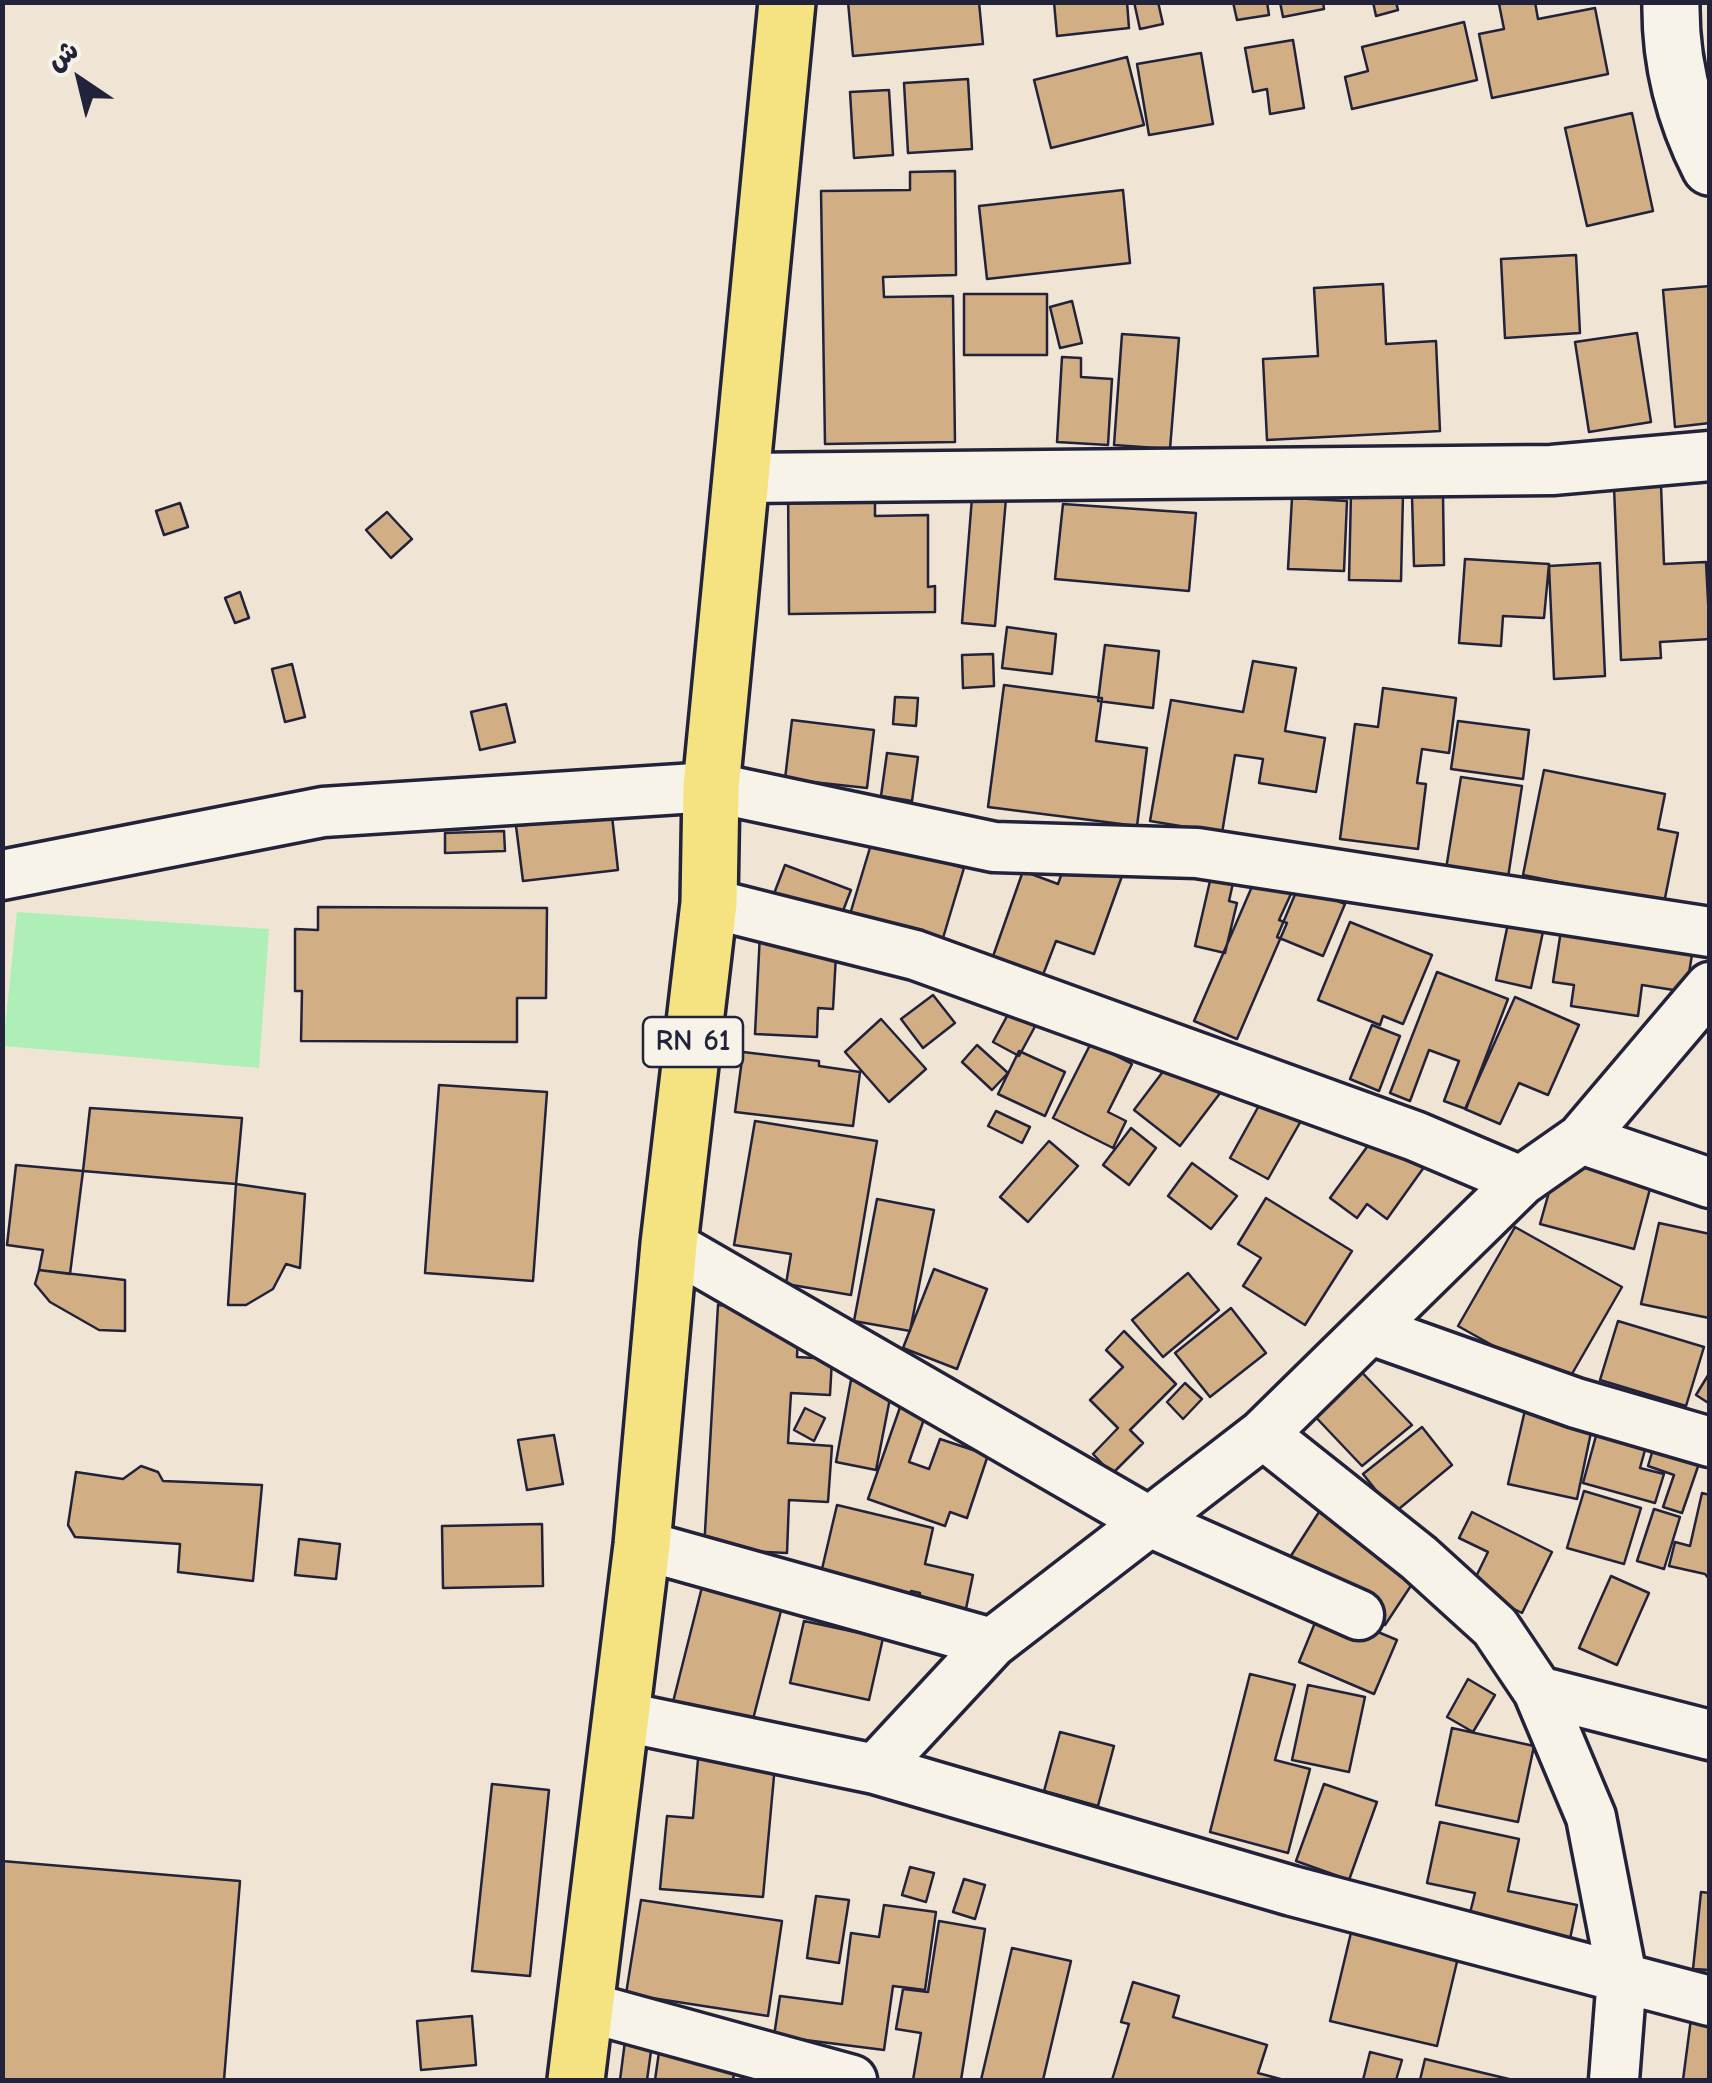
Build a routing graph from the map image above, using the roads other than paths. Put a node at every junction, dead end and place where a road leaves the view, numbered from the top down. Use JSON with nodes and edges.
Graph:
{"nodes":[{"id":1,"x":787,"y":2,"type":"edge"},
{"id":2,"x":1684,"y":29,"type":"edge"},
{"id":3,"x":1710,"y":167,"type":"edge"},
{"id":4,"x":1710,"y":456,"type":"edge"},
{"id":5,"x":742,"y":478,"type":"junction"},
{"id":6,"x":711,"y":787,"type":"junction"},
{"id":7,"x":2,"y":875,"type":"edge"},
{"id":8,"x":709,"y":903,"type":"junction"},
{"id":9,"x":1710,"y":932,"type":"edge"},
{"id":10,"x":1710,"y":987,"type":"edge"},
{"id":11,"x":1582,"y":1140,"type":"junction"},
{"id":12,"x":1521,"y":1181,"type":"junction"},
{"id":13,"x":1710,"y":1183,"type":"edge"},
{"id":14,"x":669,"y":1244,"type":"junction"},
{"id":15,"x":1374,"y":1331,"type":"junction"},
{"id":16,"x":1263,"y":1434,"type":"junction"},
{"id":17,"x":1710,"y":1442,"type":"edge"},
{"id":18,"x":1152,"y":1523,"type":"junction"},
{"id":19,"x":642,"y":1544,"type":"junction"},
{"id":20,"x":1359,"y":1615,"type":"dead end"},
{"id":21,"x":992,"y":1644,"type":"junction"},
{"id":22,"x":1538,"y":1690,"type":"junction"},
{"id":23,"x":620,"y":1716,"type":"junction"},
{"id":24,"x":1710,"y":1735,"type":"edge"},
{"id":25,"x":874,"y":1769,"type":"junction"},
{"id":26,"x":1622,"y":1977,"type":"junction"},
{"id":27,"x":1710,"y":2001,"type":"edge"},
{"id":28,"x":583,"y":2006,"type":"junction"},
{"id":29,"x":576,"y":2080,"type":"edge"},
{"id":30,"x":852,"y":2080,"type":"edge"},
{"id":31,"x":1614,"y":2080,"type":"edge"}],
"edges":[{"from":1,"to":5,"type":"main road","number":"RN 61"},
{"from":2,"to":3,"type":"street"},
{"from":4,"to":5,"type":"street"},
{"from":5,"to":6,"type":"main road","number":"RN 61"},
{"from":6,"to":7,"type":"street"},
{"from":6,"to":8,"type":"main road","number":"RN 61"},
{"from":6,"to":9,"type":"street"},
{"from":8,"to":12,"type":"street"},
{"from":8,"to":14,"type":"main road","number":"RN 61"},
{"from":10,"to":11,"type":"street"},
{"from":11,"to":12,"type":"street"},
{"from":11,"to":13,"type":"street"},
{"from":12,"to":15,"type":"street"},
{"from":14,"to":18,"type":"street"},
{"from":14,"to":19,"type":"main road","number":"RN 61"},
{"from":15,"to":16,"type":"street"},
{"from":15,"to":17,"type":"street"},
{"from":16,"to":18,"type":"street"},
{"from":16,"to":22,"type":"street"},
{"from":18,"to":20,"type":"street"},
{"from":18,"to":21,"type":"street"},
{"from":19,"to":21,"type":"street"},
{"from":19,"to":23,"type":"main road","number":"RN 61"},
{"from":21,"to":25,"type":"street"},
{"from":22,"to":24,"type":"street"},
{"from":22,"to":26,"type":"street"},
{"from":23,"to":25,"type":"street"},
{"from":23,"to":28,"type":"main road","number":"RN 61"},
{"from":25,"to":26,"type":"street"},
{"from":26,"to":27,"type":"street"},
{"from":26,"to":31,"type":"street"},
{"from":28,"to":29,"type":"main road","number":"RN 61"},
{"from":28,"to":30,"type":"street"}]}
